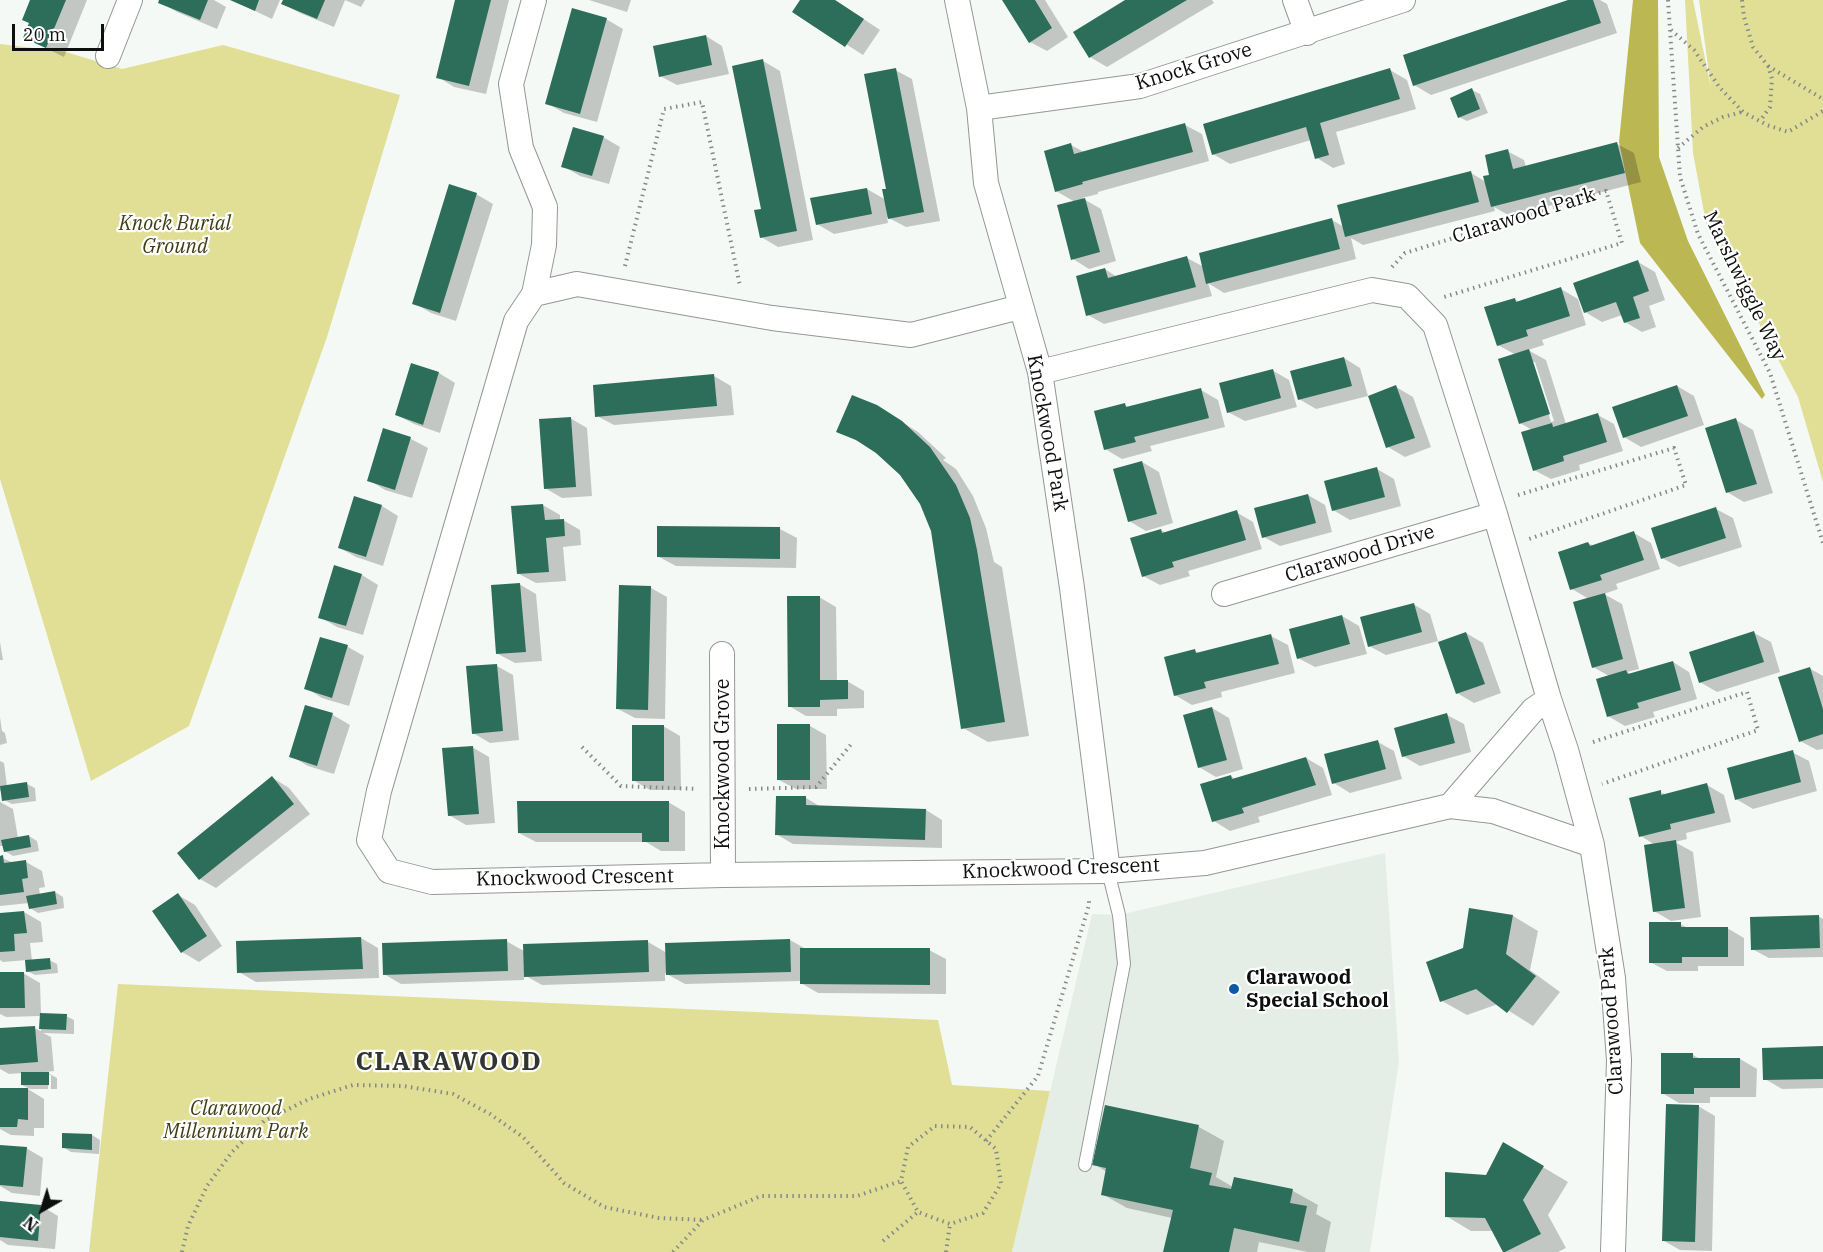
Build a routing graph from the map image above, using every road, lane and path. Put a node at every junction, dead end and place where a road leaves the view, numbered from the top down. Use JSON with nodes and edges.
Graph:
{"nodes":[{"id":1,"x":130,"y":0,"type":"edge"},
{"id":2,"x":534,"y":0,"type":"edge"},
{"id":3,"x":957,"y":0,"type":"edge"},
{"id":4,"x":1295,"y":0,"type":"edge"},
{"id":5,"x":1403,"y":0,"type":"edge"},
{"id":6,"x":1668,"y":0,"type":"edge"},
{"id":7,"x":1742,"y":0,"type":"edge"},
{"id":8,"x":1671,"y":30,"type":"junction"},
{"id":9,"x":1307,"y":33,"type":"junction"},
{"id":10,"x":108,"y":56,"type":"dead end"},
{"id":11,"x":1768,"y":66,"type":"junction"},
{"id":12,"x":1823,"y":99,"type":"edge"},
{"id":13,"x":979,"y":108,"type":"junction"},
{"id":14,"x":1823,"y":111,"type":"edge"},
{"id":15,"x":1743,"y":112,"type":"junction"},
{"id":16,"x":1760,"y":121,"type":"junction"},
{"id":17,"x":1678,"y":148,"type":"junction"},
{"id":18,"x":1372,"y":290,"type":"junction"},
{"id":19,"x":619,"y":291,"type":"junction"},
{"id":20,"x":534,"y":294,"type":"junction"},
{"id":21,"x":1416,"y":305,"type":"junction"},
{"id":22,"x":1020,"y":307,"type":"junction"},
{"id":23,"x":746,"y":313,"type":"junction"},
{"id":24,"x":1040,"y":372,"type":"junction"},
{"id":25,"x":1493,"y":508,"type":"junction"},
{"id":26,"x":1823,"y":543,"type":"edge"},
{"id":27,"x":1505,"y":547,"type":"junction"},
{"id":28,"x":1224,"y":594,"type":"dead end"},
{"id":29,"x":722,"y":654,"type":"dead end"},
{"id":30,"x":1549,"y":699,"type":"junction"},
{"id":31,"x":853,"y":742,"type":"dead end"},
{"id":32,"x":582,"y":747,"type":"dead end"},
{"id":33,"x":1566,"y":750,"type":"junction"},
{"id":34,"x":723,"y":790,"type":"junction"},
{"id":35,"x":1578,"y":792,"type":"junction"},
{"id":36,"x":1450,"y":806,"type":"junction"},
{"id":37,"x":1592,"y":845,"type":"junction"},
{"id":38,"x":1099,"y":872,"type":"junction"},
{"id":39,"x":723,"y":874,"type":"junction"},
{"id":40,"x":986,"y":1141,"type":"junction"},
{"id":41,"x":1085,"y":1166,"type":"dead end"},
{"id":42,"x":901,"y":1181,"type":"junction"},
{"id":43,"x":918,"y":1212,"type":"junction"},
{"id":44,"x":703,"y":1220,"type":"junction"},
{"id":45,"x":950,"y":1224,"type":"junction"},
{"id":46,"x":883,"y":1241,"type":"dead end"},
{"id":47,"x":182,"y":1252,"type":"edge"},
{"id":48,"x":673,"y":1252,"type":"edge"},
{"id":49,"x":946,"y":1252,"type":"edge"},
{"id":50,"x":1612,"y":1252,"type":"edge"}],
"edges":[{"from":1,"to":10,"type":"street"},
{"from":2,"to":20,"type":"street"},
{"from":3,"to":13,"type":"street","name":"Knockwood Park"},
{"from":4,"to":9,"type":"street"},
{"from":5,"to":9,"type":"street","name":"Knock Grove"},
{"from":6,"to":8,"type":"path","name":"Marshwiggle Way"},
{"from":7,"to":11,"type":"path"},
{"from":8,"to":15,"type":"path"},
{"from":8,"to":17,"type":"path","name":"Marshwiggle Way"},
{"from":9,"to":13,"type":"street","name":"Knock Grove"},
{"from":11,"to":12,"type":"path"},
{"from":11,"to":16,"type":"path"},
{"from":13,"to":22,"type":"street","name":"Knockwood Park"},
{"from":14,"to":16,"type":"path"},
{"from":15,"to":16,"type":"path"},
{"from":15,"to":17,"type":"path"},
{"from":17,"to":26,"type":"path","name":"Marshwiggle Way"},
{"from":18,"to":21,"type":"street","name":"Clarawood Park"},
{"from":18,"to":21,"type":"path","name":"Clarawood Park"},
{"from":18,"to":24,"type":"street","name":"Clarawood Park"},
{"from":19,"to":20,"type":"street"},
{"from":19,"to":23,"type":"street"},
{"from":19,"to":23,"type":"path"},
{"from":20,"to":39,"type":"street","name":"Knockwood Crescent"},
{"from":21,"to":25,"type":"street","name":"Clarawood Park"},
{"from":22,"to":23,"type":"street"},
{"from":22,"to":24,"type":"street","name":"Knockwood Park"},
{"from":24,"to":38,"type":"street","name":"Knockwood Park"},
{"from":25,"to":27,"type":"street","name":"Clarawood Park"},
{"from":25,"to":27,"type":"path"},
{"from":25,"to":28,"type":"street","name":"Clarawood Drive"},
{"from":27,"to":30,"type":"street","name":"Clarawood Park"},
{"from":29,"to":34,"type":"street","name":"Knockwood Grove"},
{"from":30,"to":33,"type":"street","name":"Clarawood Park"},
{"from":30,"to":36,"type":"street"},
{"from":31,"to":34,"type":"path"},
{"from":32,"to":34,"type":"path"},
{"from":33,"to":35,"type":"street","name":"Clarawood Park"},
{"from":33,"to":35,"type":"path"},
{"from":34,"to":39,"type":"street","name":"Knockwood Grove"},
{"from":35,"to":37,"type":"street","name":"Clarawood Park"},
{"from":36,"to":37,"type":"street","name":"Knockwood Crescent"},
{"from":36,"to":38,"type":"street","name":"Knockwood Crescent"},
{"from":37,"to":50,"type":"street","name":"Clarawood Park"},
{"from":38,"to":39,"type":"street","name":"Knockwood Crescent"},
{"from":38,"to":40,"type":"path"},
{"from":38,"to":41,"type":"lane"},
{"from":40,"to":42,"type":"path"},
{"from":40,"to":45,"type":"path"},
{"from":42,"to":43,"type":"path"},
{"from":42,"to":44,"type":"path"},
{"from":43,"to":45,"type":"path"},
{"from":43,"to":46,"type":"path"},
{"from":44,"to":47,"type":"path"},
{"from":44,"to":48,"type":"path"},
{"from":45,"to":49,"type":"path"}]}
